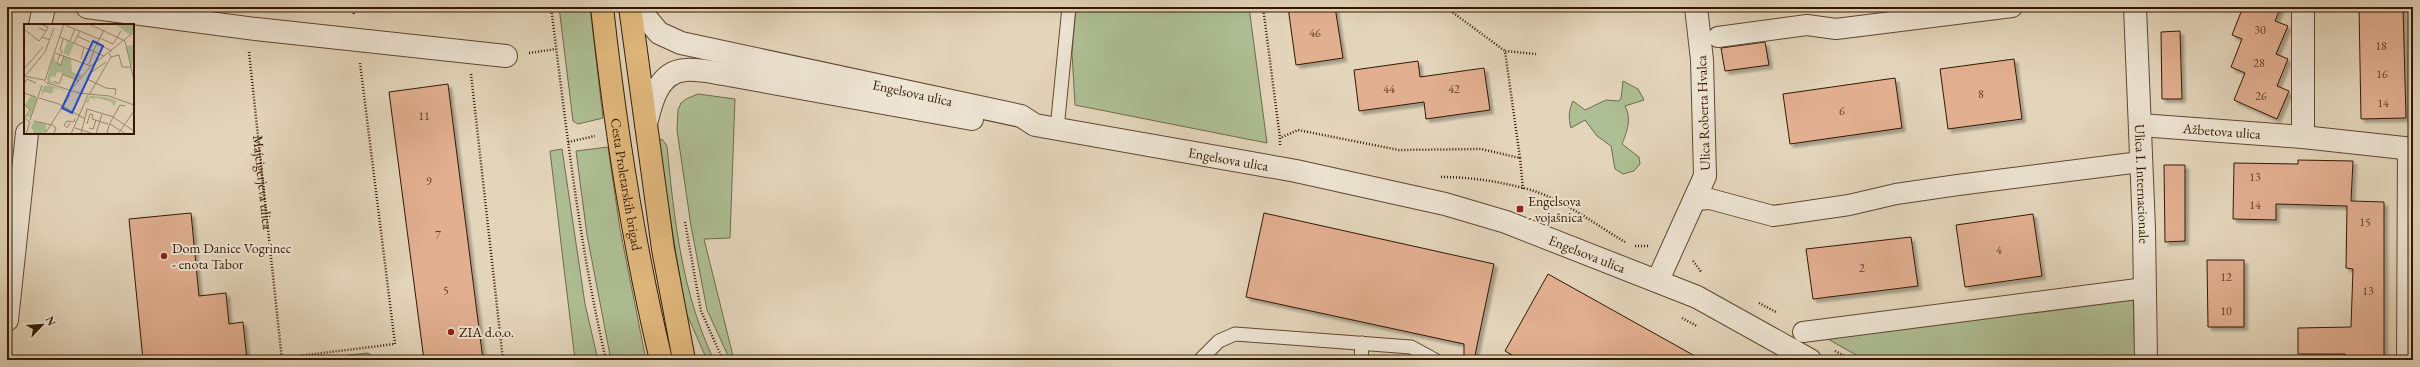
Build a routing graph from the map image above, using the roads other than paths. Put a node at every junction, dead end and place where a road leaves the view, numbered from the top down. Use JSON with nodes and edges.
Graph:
{"nodes":[{"id":1,"x":44,"y":7,"type":"edge"},
{"id":2,"x":87,"y":7,"type":"edge"},
{"id":3,"x":602,"y":7,"type":"edge"},
{"id":4,"x":630,"y":7,"type":"edge"},
{"id":5,"x":637,"y":7,"type":"edge"},
{"id":6,"x":1069,"y":7,"type":"edge"},
{"id":7,"x":1696,"y":7,"type":"edge"},
{"id":8,"x":2012,"y":7,"type":"edge"},
{"id":9,"x":2135,"y":7,"type":"edge"},
{"id":10,"x":2303,"y":7,"type":"edge"},
{"id":11,"x":40,"y":24,"type":"edge"},
{"id":12,"x":1718,"y":37,"type":"dead end"},
{"id":13,"x":506,"y":56,"type":"road end"},
{"id":14,"x":1035,"y":125,"type":"junction"},
{"id":15,"x":2140,"y":125,"type":"junction"},
{"id":16,"x":645,"y":126,"type":"junction"},
{"id":17,"x":1057,"y":129,"type":"junction"},
{"id":18,"x":27,"y":134,"type":"edge"},
{"id":19,"x":2303,"y":137,"type":"junction"},
{"id":20,"x":2411,"y":149,"type":"edge"},
{"id":21,"x":2140,"y":162,"type":"junction"},
{"id":22,"x":1694,"y":200,"type":"junction"},
{"id":23,"x":1658,"y":280,"type":"junction"},
{"id":24,"x":2145,"y":288,"type":"junction"},
{"id":25,"x":7,"y":320,"type":"edge"},
{"id":26,"x":1803,"y":332,"type":"dead end"},
{"id":27,"x":1362,"y":343,"type":"junction"},
{"id":28,"x":660,"y":360,"type":"edge"},
{"id":29,"x":684,"y":360,"type":"edge"},
{"id":30,"x":1200,"y":360,"type":"edge"},
{"id":31,"x":1361,"y":360,"type":"edge"},
{"id":32,"x":1435,"y":360,"type":"edge"},
{"id":33,"x":1810,"y":360,"type":"edge"},
{"id":34,"x":2146,"y":360,"type":"edge"},
{"id":35,"x":2408,"y":360,"type":"edge"}],
"edges":[{"from":1,"to":11,"type":"street"},
{"from":2,"to":13,"type":"street"},
{"from":3,"to":28,"type":"main road","name":"Cesta Proletarskih brigad"},
{"from":4,"to":16,"type":"main road","name":"Cesta Proletarskih brigad"},
{"from":5,"to":14,"type":"street","name":"Engelsova ulica"},
{"from":6,"to":17,"type":"lane"},
{"from":7,"to":22,"type":"street","name":"Ulica Roberta Hvalca"},
{"from":8,"to":12,"type":"street"},
{"from":9,"to":15,"type":"street","name":"Ulica I. Internacionale"},
{"from":10,"to":19,"type":"street"},
{"from":14,"to":16,"type":"street"},
{"from":14,"to":17,"type":"street","name":"Engelsova ulica"},
{"from":15,"to":19,"type":"street","name":"Ažbetova ulica"},
{"from":15,"to":21,"type":"street","name":"Ulica I. Internacionale"},
{"from":16,"to":29,"type":"main road","name":"Cesta Proletarskih brigad"},
{"from":17,"to":23,"type":"street","name":"Engelsova ulica"},
{"from":18,"to":25,"type":"street"},
{"from":19,"to":20,"type":"street","name":"Ažbetova ulica"},
{"from":20,"to":35,"type":"street"},
{"from":21,"to":22,"type":"street"},
{"from":21,"to":24,"type":"street","name":"Ulica I. Internacionale"},
{"from":22,"to":23,"type":"street","name":"Ulica Roberta Hvalca"},
{"from":23,"to":33,"type":"street","name":"Engelsova ulica"},
{"from":24,"to":26,"type":"street"},
{"from":24,"to":34,"type":"street","name":"Ulica I. Internacionale"},
{"from":27,"to":30,"type":"lane"},
{"from":27,"to":31,"type":"lane"},
{"from":27,"to":32,"type":"lane"}]}
